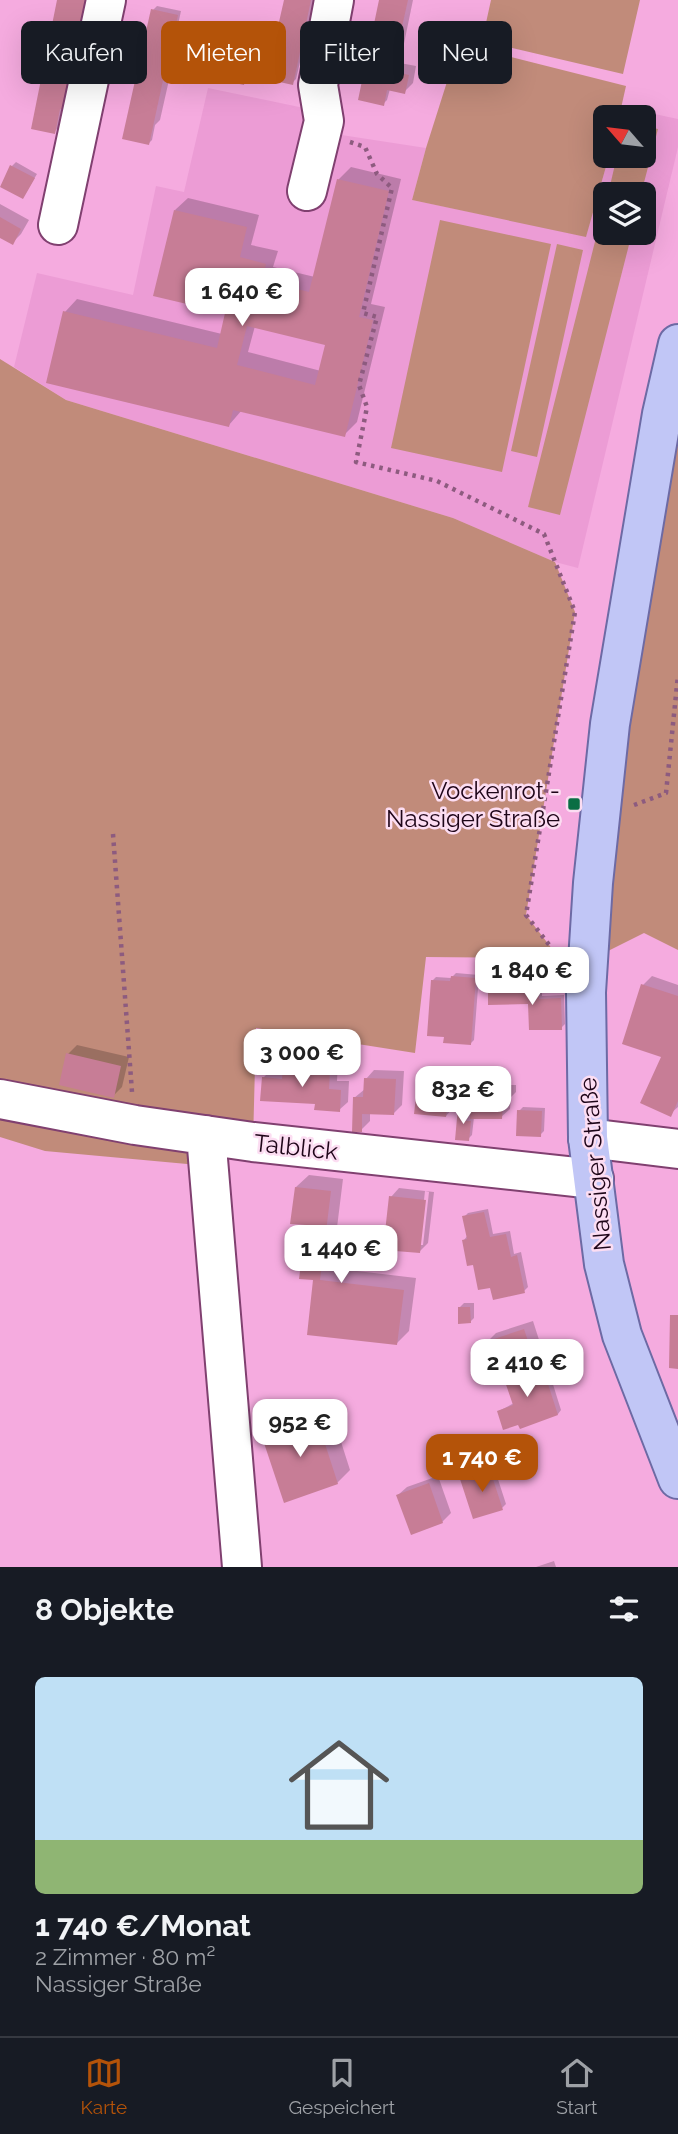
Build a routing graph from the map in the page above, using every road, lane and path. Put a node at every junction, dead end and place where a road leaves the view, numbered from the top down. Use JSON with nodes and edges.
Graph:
{"nodes":[{"id":1,"x":106,"y":0,"type":"edge"},
{"id":2,"x":334,"y":0,"type":"edge"},
{"id":3,"x":322,"y":132,"type":"junction"},
{"id":4,"x":307,"y":191,"type":"dead end"},
{"id":5,"x":58,"y":225,"type":"dead end"},
{"id":6,"x":678,"y":344,"type":"edge"},
{"id":7,"x":678,"y":675,"type":"edge"},
{"id":8,"x":600,"y":817,"type":"junction"},
{"id":9,"x":113,"y":834,"type":"dead end"},
{"id":10,"x":586,"y":992,"type":"junction"},
{"id":11,"x":0,"y":1099,"type":"edge"},
{"id":12,"x":135,"y":1125,"type":"junction"},
{"id":13,"x":206,"y":1135,"type":"junction"},
{"id":14,"x":588,"y":1138,"type":"junction"},
{"id":15,"x":678,"y":1149,"type":"edge"},
{"id":16,"x":594,"y":1179,"type":"junction"},
{"id":17,"x":678,"y":1479,"type":"edge"},
{"id":18,"x":242,"y":1567,"type":"edge"}],
"edges":[{"from":1,"to":5,"type":"street"},
{"from":2,"to":3,"type":"street"},
{"from":3,"to":4,"type":"street"},
{"from":3,"to":10,"type":"path"},
{"from":6,"to":8,"type":"main road","name":"Nassiger Straße"},
{"from":7,"to":8,"type":"path"},
{"from":8,"to":10,"type":"main road","name":"Nassiger Straße"},
{"from":9,"to":12,"type":"path"},
{"from":10,"to":14,"type":"main road","name":"Nassiger Straße"},
{"from":11,"to":12,"type":"street","name":"Talblick"},
{"from":12,"to":13,"type":"street","name":"Talblick"},
{"from":13,"to":16,"type":"street","name":"Talblick"},
{"from":13,"to":18,"type":"street"},
{"from":14,"to":15,"type":"street"},
{"from":14,"to":16,"type":"main road","name":"Nassiger Straße"},
{"from":16,"to":17,"type":"main road","name":"Nassiger Straße"}]}
